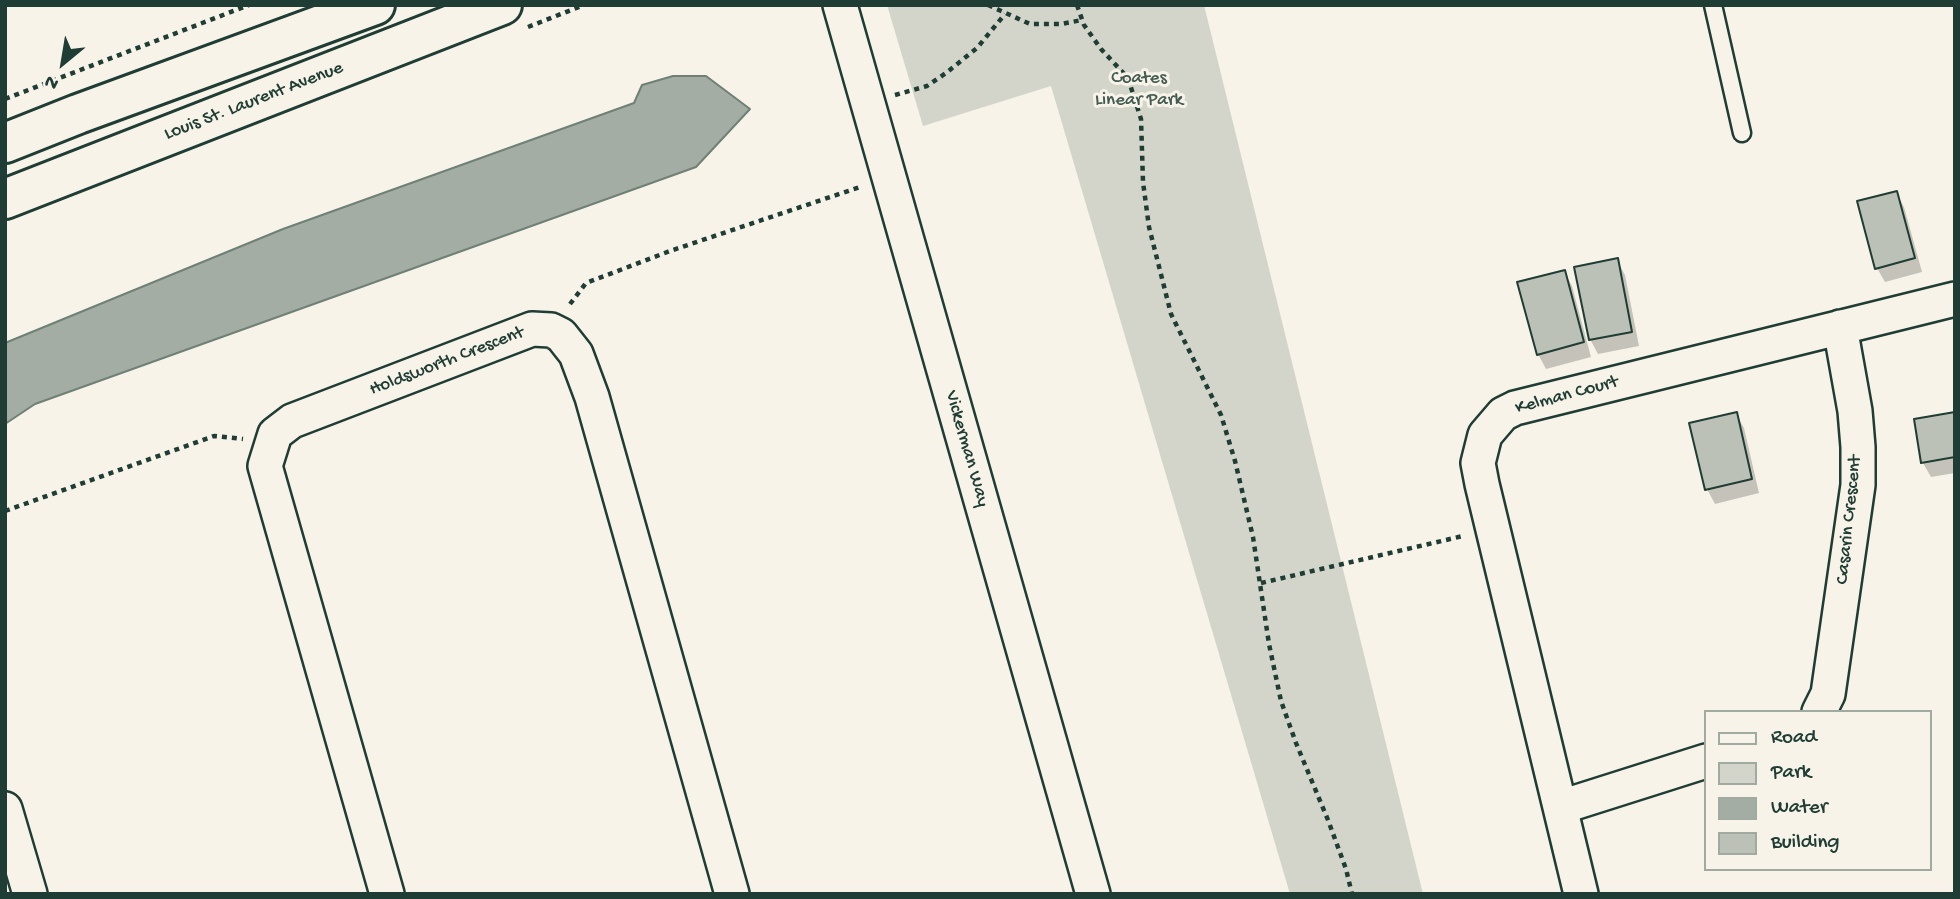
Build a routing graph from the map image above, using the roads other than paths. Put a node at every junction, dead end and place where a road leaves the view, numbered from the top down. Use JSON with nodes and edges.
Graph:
{"nodes":[{"id":1,"x":375,"y":5,"type":"edge"},
{"id":2,"x":502,"y":5,"type":"edge"},
{"id":3,"x":839,"y":5,"type":"edge"},
{"id":4,"x":1713,"y":5,"type":"edge"},
{"id":5,"x":1742,"y":133,"type":"dead end"},
{"id":6,"x":5,"y":143,"type":"edge"},
{"id":7,"x":5,"y":199,"type":"edge"},
{"id":8,"x":1955,"y":299,"type":"edge"},
{"id":9,"x":1840,"y":327,"type":"junction"},
{"id":10,"x":1820,"y":710,"type":"edge"},
{"id":11,"x":1704,"y":762,"type":"edge"},
{"id":12,"x":1560,"y":807,"type":"junction"},
{"id":13,"x":5,"y":809,"type":"edge"},
{"id":14,"x":30,"y":894,"type":"edge"},
{"id":15,"x":387,"y":894,"type":"edge"},
{"id":16,"x":733,"y":894,"type":"edge"},
{"id":17,"x":1093,"y":894,"type":"edge"},
{"id":18,"x":1581,"y":894,"type":"edge"}],
"edges":[{"from":1,"to":6,"type":"main road"},
{"from":2,"to":7,"type":"main road","name":"Louis St. Laurent Avenue"},
{"from":3,"to":17,"type":"street","name":"Vickerman Way"},
{"from":4,"to":5,"type":"lane"},
{"from":8,"to":9,"type":"street","name":"Kelman Court"},
{"from":9,"to":10,"type":"street","name":"Casarin Crescent"},
{"from":9,"to":12,"type":"street","name":"Kelman Court"},
{"from":11,"to":12,"type":"street"},
{"from":12,"to":18,"type":"street","name":"Kelman Court"},
{"from":13,"to":14,"type":"street"},
{"from":15,"to":16,"type":"street","name":"Holdsworth Crescent"}]}
